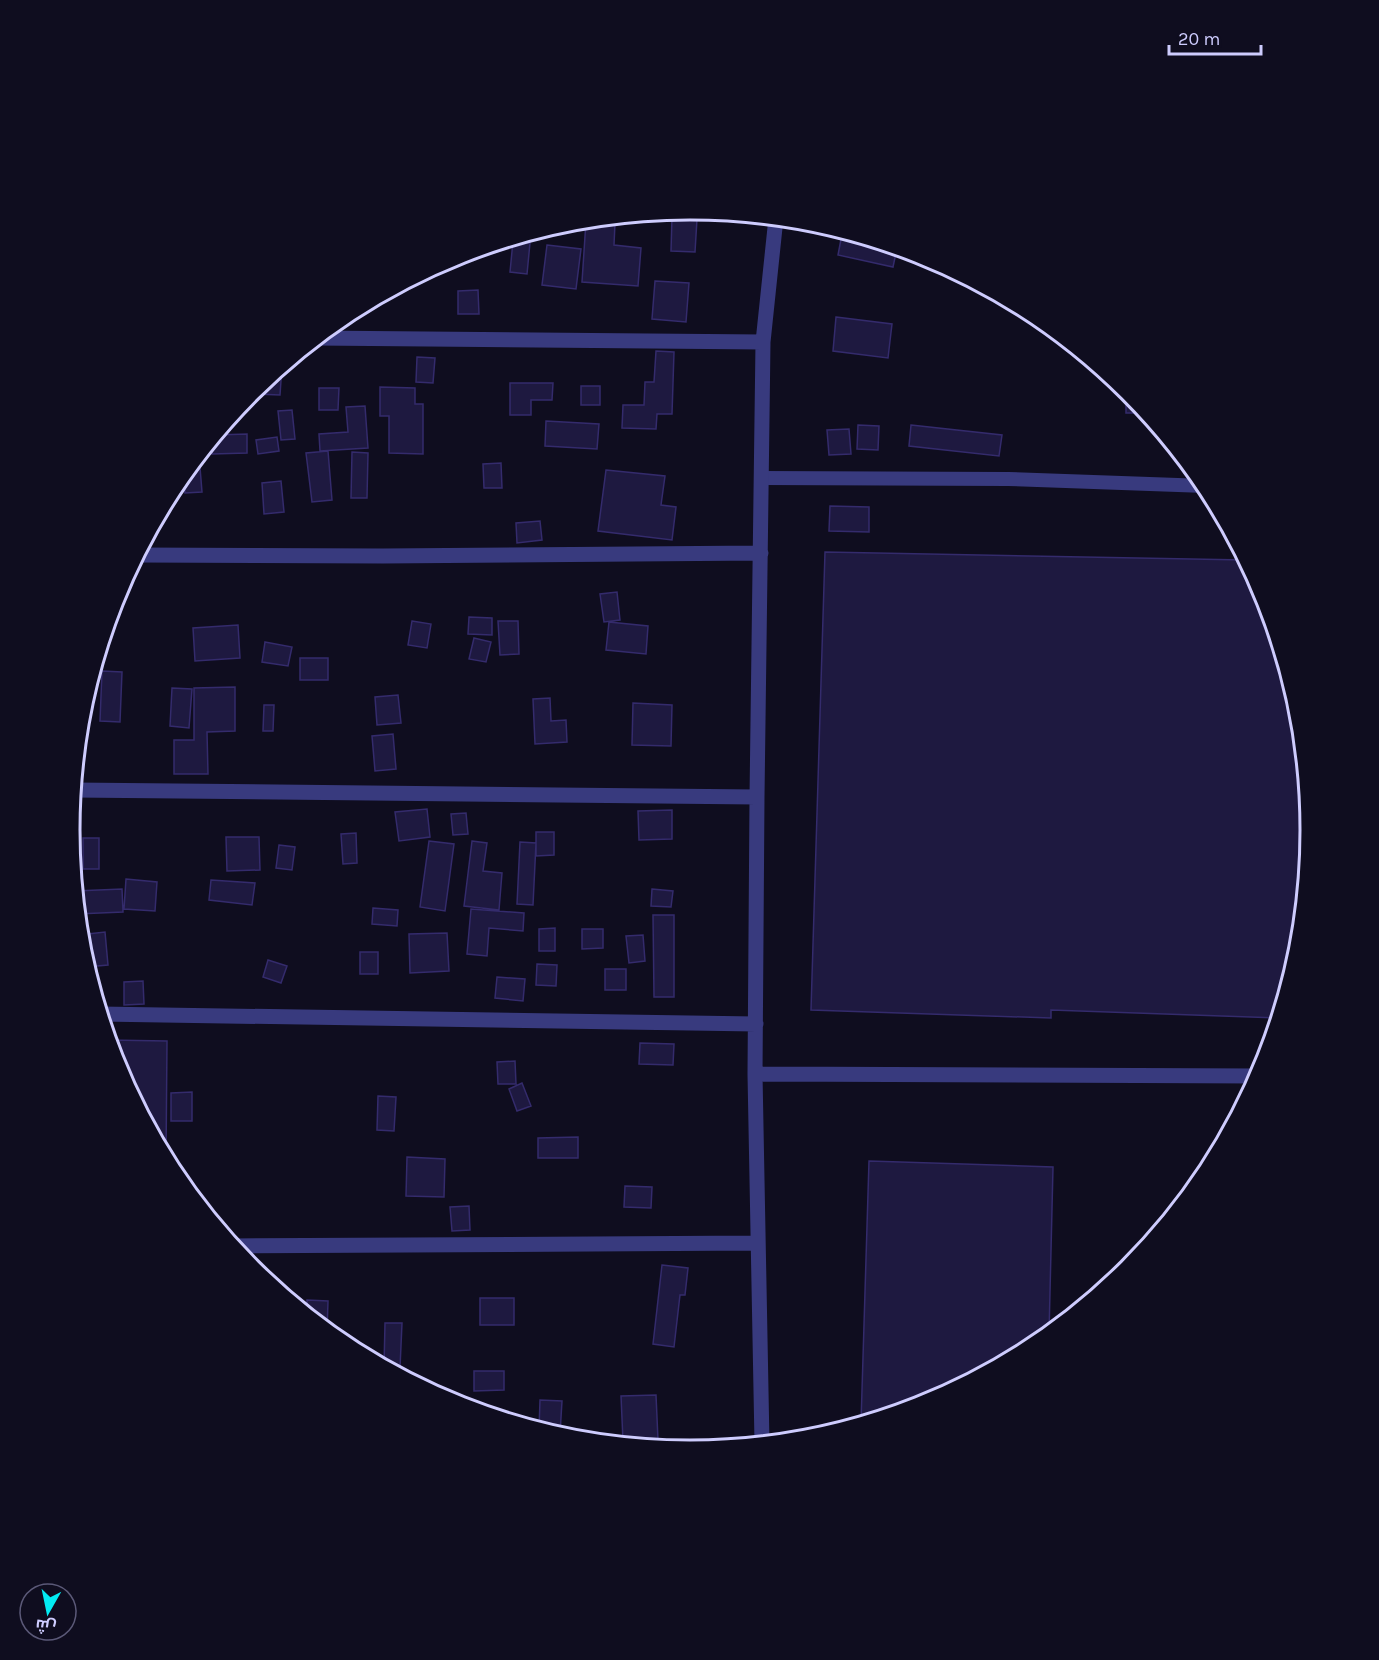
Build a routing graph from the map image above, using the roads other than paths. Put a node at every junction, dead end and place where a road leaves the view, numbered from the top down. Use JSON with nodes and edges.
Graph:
{"nodes":[{"id":1,"x":775,"y":226,"type":"edge"},
{"id":2,"x":329,"y":338,"type":"edge"},
{"id":3,"x":763,"y":342,"type":"junction"},
{"id":4,"x":761,"y":478,"type":"junction"},
{"id":5,"x":1193,"y":486,"type":"edge"},
{"id":6,"x":761,"y":553,"type":"junction"},
{"id":7,"x":145,"y":555,"type":"edge"},
{"id":8,"x":81,"y":790,"type":"edge"},
{"id":9,"x":757,"y":797,"type":"junction"},
{"id":10,"x":108,"y":1014,"type":"edge"},
{"id":11,"x":756,"y":1024,"type":"junction"},
{"id":12,"x":755,"y":1074,"type":"junction"},
{"id":13,"x":1247,"y":1076,"type":"edge"},
{"id":14,"x":758,"y":1243,"type":"junction"},
{"id":15,"x":244,"y":1246,"type":"edge"},
{"id":16,"x":762,"y":1436,"type":"edge"}],
"edges":[{"from":1,"to":3,"type":"street"},
{"from":2,"to":3,"type":"street"},
{"from":3,"to":4,"type":"street"},
{"from":4,"to":5,"type":"lane"},
{"from":4,"to":6,"type":"street"},
{"from":6,"to":7,"type":"street"},
{"from":6,"to":9,"type":"street"},
{"from":8,"to":9,"type":"street"},
{"from":9,"to":11,"type":"street"},
{"from":10,"to":11,"type":"street"},
{"from":11,"to":12,"type":"street"},
{"from":12,"to":13,"type":"street"},
{"from":12,"to":14,"type":"street"},
{"from":14,"to":15,"type":"street"},
{"from":14,"to":16,"type":"street"}]}
